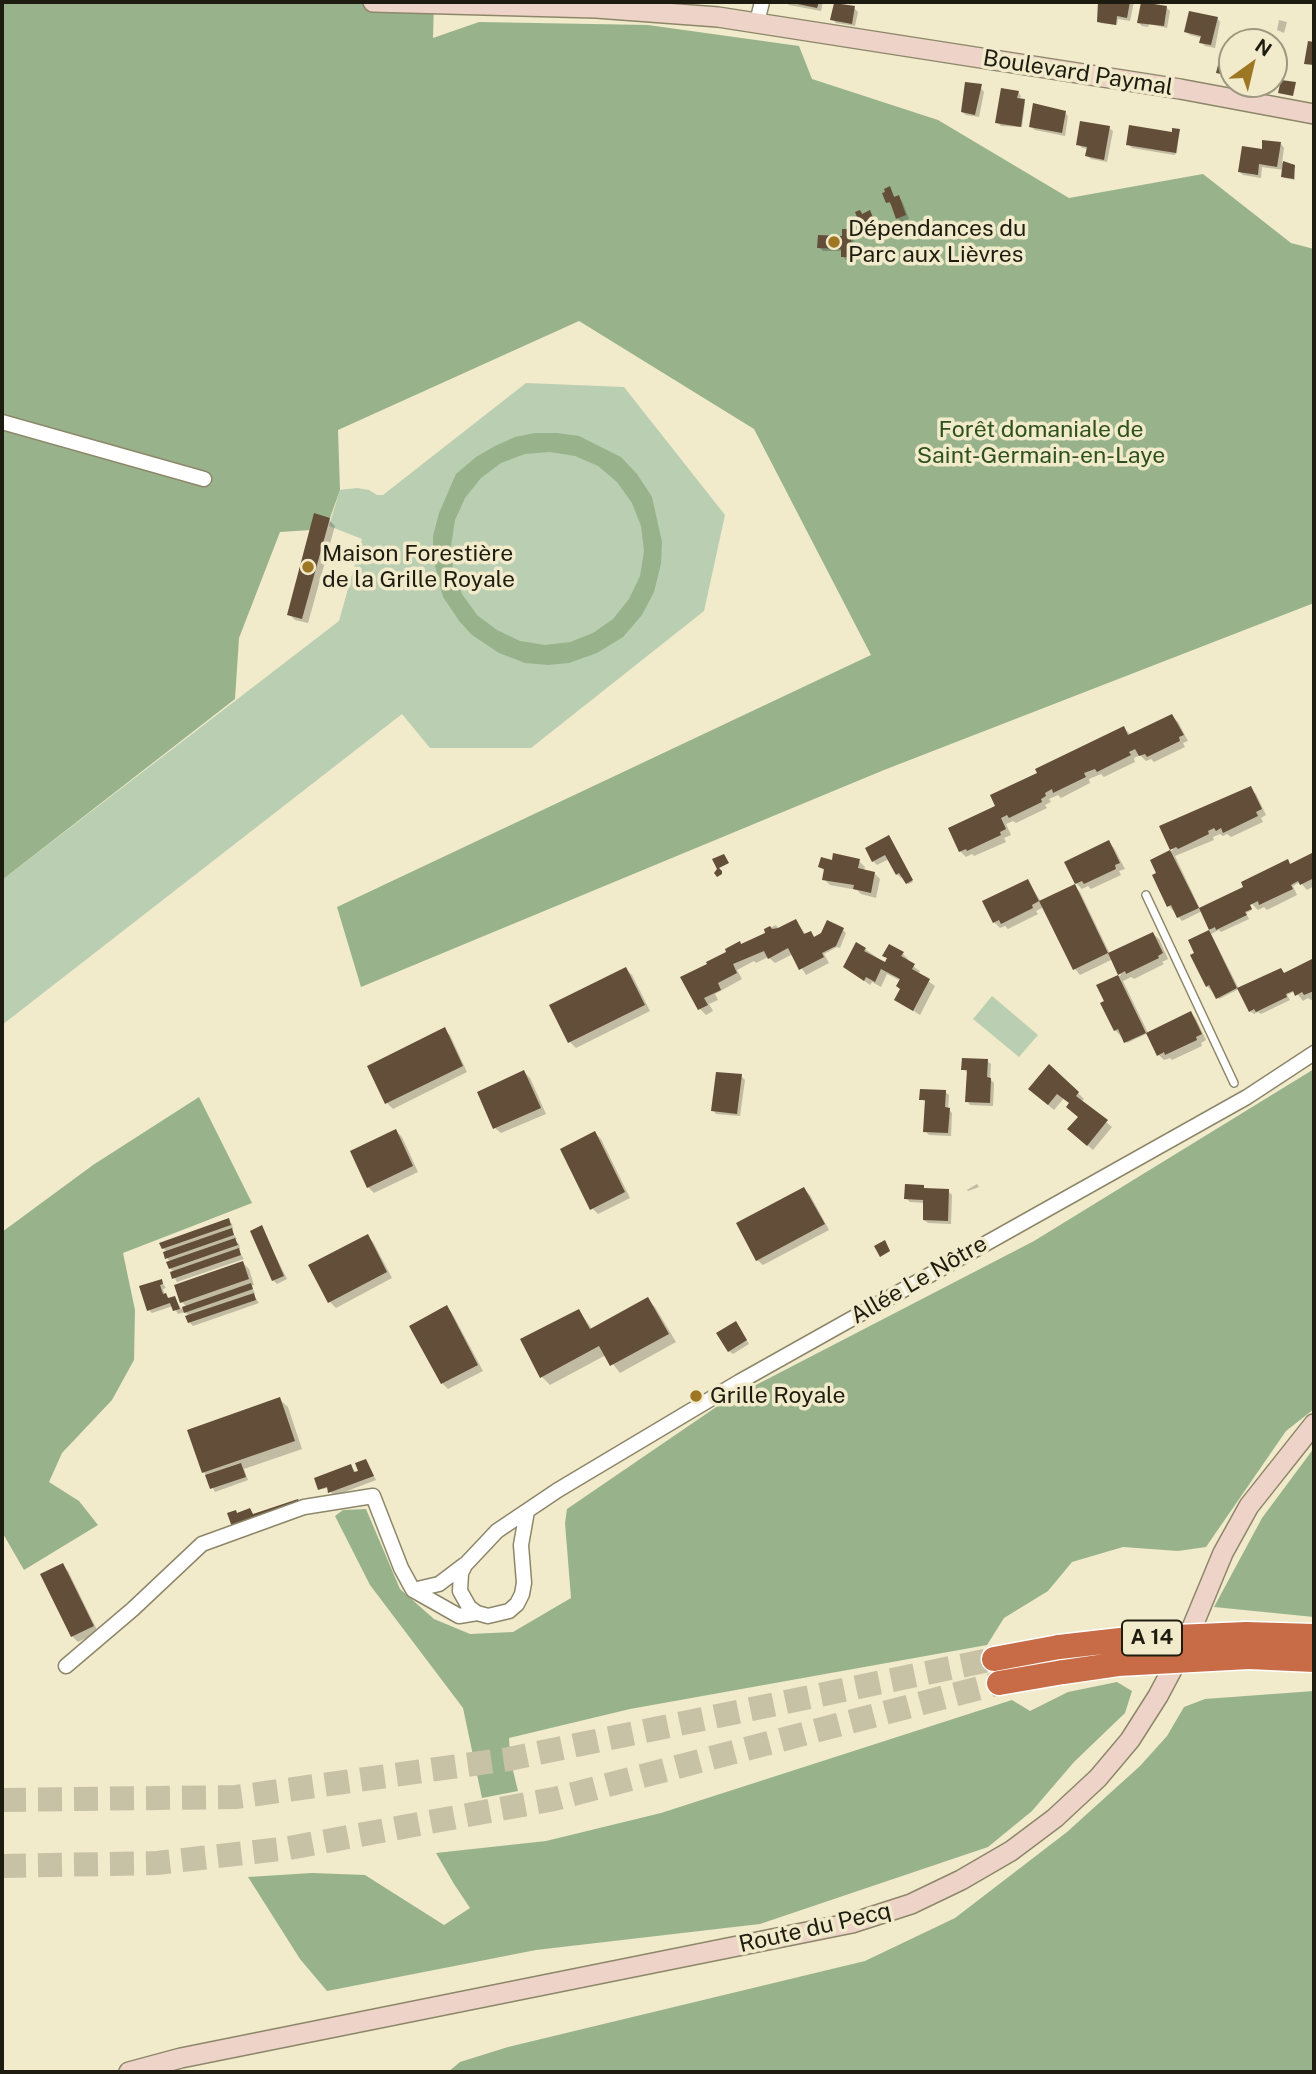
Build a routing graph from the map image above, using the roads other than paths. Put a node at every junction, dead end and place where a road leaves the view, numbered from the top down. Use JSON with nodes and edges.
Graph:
{"nodes":[{"id":1,"x":373,"y":2,"type":"edge"},
{"id":2,"x":762,"y":2,"type":"edge"},
{"id":3,"x":757,"y":22,"type":"junction"},
{"id":4,"x":1314,"y":114,"type":"edge"},
{"id":5,"x":2,"y":422,"type":"edge"},
{"id":6,"x":204,"y":479,"type":"dead end"},
{"id":7,"x":1146,"y":895,"type":"dead end"},
{"id":8,"x":1314,"y":1053,"type":"edge"},
{"id":9,"x":1234,"y":1083,"type":"dead end"},
{"id":10,"x":1314,"y":1424,"type":"edge"},
{"id":11,"x":527,"y":1511,"type":"junction"},
{"id":12,"x":465,"y":1565,"type":"junction"},
{"id":13,"x":413,"y":1590,"type":"junction"},
{"id":14,"x":477,"y":1613,"type":"junction"},
{"id":15,"x":1314,"y":1636,"type":"edge"},
{"id":16,"x":994,"y":1658,"type":"tunnel mouth"},
{"id":17,"x":1314,"y":1660,"type":"edge"},
{"id":18,"x":66,"y":1666,"type":"dead end"},
{"id":19,"x":999,"y":1683,"type":"tunnel mouth"},
{"id":20,"x":129,"y":2072,"type":"edge"}],
"edges":[{"from":1,"to":3,"type":"main road","name":"Boulevard Paymal"},
{"from":2,"to":3,"type":"street"},
{"from":3,"to":4,"type":"main road","name":"Boulevard Paymal"},
{"from":5,"to":6,"type":"street"},
{"from":7,"to":9,"type":"lane"},
{"from":8,"to":11,"type":"street","name":"Allée Le Nôtre"},
{"from":10,"to":20,"type":"main road","name":"Route du Pecq"},
{"from":11,"to":12,"type":"street","name":"Allée Le Nôtre"},
{"from":11,"to":14,"type":"street"},
{"from":12,"to":13,"type":"street","name":"Allée Le Nôtre"},
{"from":12,"to":14,"type":"street"},
{"from":13,"to":14,"type":"street"},
{"from":13,"to":18,"type":"street"},
{"from":15,"to":16,"type":"highway","number":"A 14","bridge":true},
{"from":17,"to":19,"type":"highway","number":"A 14","bridge":true}]}
